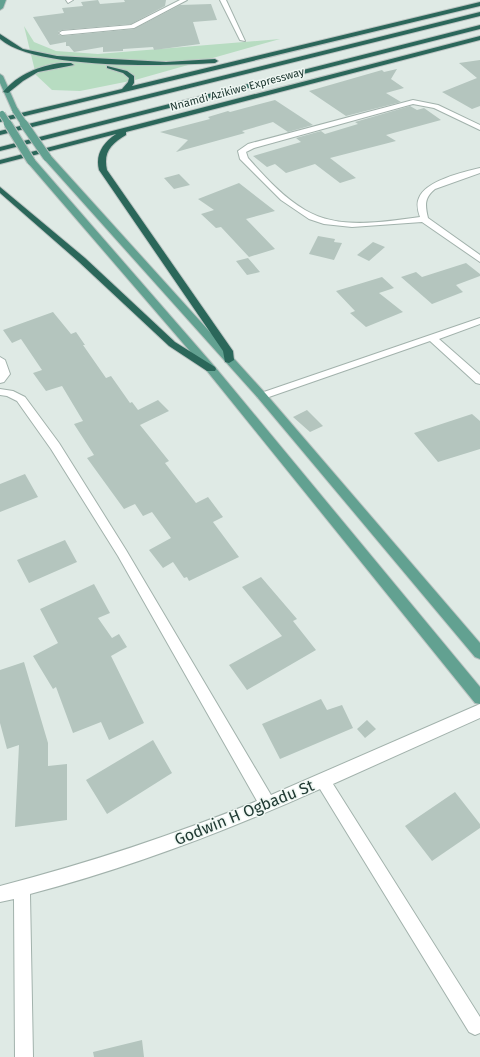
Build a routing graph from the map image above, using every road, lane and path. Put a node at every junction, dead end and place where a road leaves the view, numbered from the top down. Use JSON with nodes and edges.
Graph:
{"nodes":[{"id":1,"x":3,"y":0,"type":"edge"},
{"id":2,"x":184,"y":0,"type":"edge"},
{"id":3,"x":223,"y":0,"type":"edge"},
{"id":4,"x":480,"y":4,"type":"edge"},
{"id":5,"x":0,"y":8,"type":"edge"},
{"id":6,"x":480,"y":14,"type":"edge"},
{"id":7,"x":480,"y":27,"type":"edge"},
{"id":8,"x":62,"y":32,"type":"dead end"},
{"id":9,"x":0,"y":36,"type":"edge"},
{"id":10,"x":480,"y":38,"type":"edge"},
{"id":11,"x":244,"y":40,"type":"dead end"},
{"id":12,"x":420,"y":41,"type":"junction"},
{"id":13,"x":270,"y":54,"type":"junction"},
{"id":14,"x":392,"y":60,"type":"junction"},
{"id":15,"x":0,"y":76,"type":"edge"},
{"id":16,"x":124,"y":90,"type":"junction"},
{"id":17,"x":6,"y":92,"type":"junction"},
{"id":18,"x":1,"y":115,"type":"edge"},
{"id":19,"x":480,"y":128,"type":"edge"},
{"id":20,"x":128,"y":129,"type":"junction"},
{"id":21,"x":0,"y":133,"type":"edge"},
{"id":22,"x":0,"y":149,"type":"edge"},
{"id":23,"x":0,"y":162,"type":"edge"},
{"id":24,"x":480,"y":170,"type":"edge"},
{"id":25,"x":0,"y":189,"type":"edge"},
{"id":26,"x":424,"y":219,"type":"junction"},
{"id":27,"x":480,"y":259,"type":"edge"},
{"id":28,"x":480,"y":321,"type":"edge"},
{"id":29,"x":431,"y":338,"type":"junction"},
{"id":30,"x":0,"y":360,"type":"edge"},
{"id":31,"x":229,"y":360,"type":"junction"},
{"id":32,"x":211,"y":369,"type":"junction"},
{"id":33,"x":0,"y":380,"type":"edge"},
{"id":34,"x":480,"y":381,"type":"edge"},
{"id":35,"x":0,"y":392,"type":"edge"},
{"id":36,"x":262,"y":396,"type":"junction"},
{"id":37,"x":480,"y":653,"type":"edge"},
{"id":38,"x":480,"y":698,"type":"edge"},
{"id":39,"x":480,"y":711,"type":"edge"},
{"id":40,"x":323,"y":781,"type":"junction"},
{"id":41,"x":268,"y":804,"type":"junction"},
{"id":42,"x":22,"y":889,"type":"junction"},
{"id":43,"x":0,"y":894,"type":"edge"},
{"id":44,"x":475,"y":1026,"type":"dead end"},
{"id":45,"x":24,"y":1057,"type":"edge"}],
"edges":[{"from":1,"to":5,"type":"main road"},
{"from":2,"to":8,"type":"street"},
{"from":3,"to":11,"type":"street"},
{"from":4,"to":13,"type":"highway","name":"Nnamdi Azikiwe Expressway"},
{"from":6,"to":21,"type":"highway","name":"Nnamdi Azikiwe Expressway"},
{"from":7,"to":12,"type":"highway","name":"Nnamdi Azikiwe Expressway"},
{"from":9,"to":13,"type":"highway"},
{"from":10,"to":14,"type":"highway","name":"Nnamdi Azikiwe Expressway"},
{"from":12,"to":14,"type":"highway"},
{"from":12,"to":22,"type":"highway","name":"Nnamdi Azikiwe Expressway"},
{"from":13,"to":16,"type":"highway","name":"Nnamdi Azikiwe Expressway"},
{"from":14,"to":20,"type":"highway","name":"Nnamdi Azikiwe Expressway"},
{"from":15,"to":17,"type":"main road"},
{"from":16,"to":17,"type":"highway"},
{"from":16,"to":18,"type":"highway","name":"Nnamdi Azikiwe Expressway"},
{"from":17,"to":31,"type":"main road","bridge":true},
{"from":18,"to":32,"type":"main road","bridge":true},
{"from":19,"to":26,"type":"street"},
{"from":20,"to":23,"type":"highway","name":"Nnamdi Azikiwe Expressway"},
{"from":20,"to":31,"type":"highway"},
{"from":24,"to":26,"type":"street"},
{"from":25,"to":32,"type":"highway"},
{"from":26,"to":27,"type":"street"},
{"from":28,"to":29,"type":"street"},
{"from":29,"to":34,"type":"street"},
{"from":29,"to":36,"type":"street"},
{"from":30,"to":33,"type":"street"},
{"from":31,"to":36,"type":"main road"},
{"from":32,"to":38,"type":"main road"},
{"from":35,"to":41,"type":"street"},
{"from":36,"to":37,"type":"main road"},
{"from":39,"to":40,"type":"street","name":"Godwin H Ogbadu St"},
{"from":40,"to":41,"type":"street","name":"Godwin H Ogbadu St"},
{"from":40,"to":44,"type":"street"},
{"from":41,"to":42,"type":"street","name":"Godwin H Ogbadu St"},
{"from":42,"to":43,"type":"street","name":"Godwin H Ogbadu St"},
{"from":42,"to":45,"type":"street"}]}
